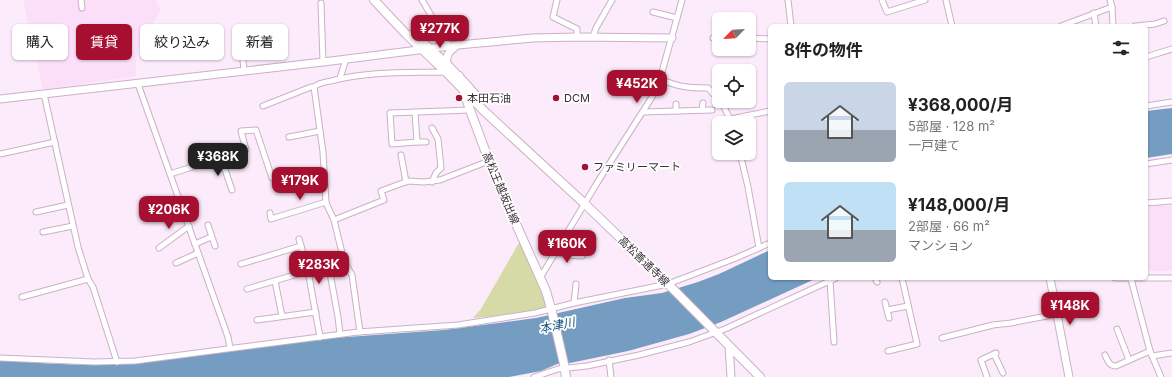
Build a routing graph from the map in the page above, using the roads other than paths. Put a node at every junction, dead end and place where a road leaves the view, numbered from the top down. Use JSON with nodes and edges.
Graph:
{"nodes":[{"id":1,"x":81,"y":0,"type":"edge"},
{"id":2,"x":374,"y":0,"type":"edge"},
{"id":3,"x":378,"y":0,"type":"edge"},
{"id":4,"x":422,"y":0,"type":"edge"},
{"id":5,"x":557,"y":0,"type":"edge"},
{"id":6,"x":612,"y":0,"type":"edge"},
{"id":7,"x":682,"y":0,"type":"edge"},
{"id":8,"x":788,"y":0,"type":"edge"},
{"id":9,"x":882,"y":0,"type":"edge"},
{"id":10,"x":925,"y":0,"type":"edge"},
{"id":11,"x":946,"y":0,"type":"edge"},
{"id":12,"x":1110,"y":0,"type":"edge"},
{"id":13,"x":911,"y":2,"type":"edge"},
{"id":14,"x":321,"y":4,"type":"dead end"},
{"id":15,"x":1112,"y":7,"type":"junction"},
{"id":16,"x":82,"y":8,"type":"dead end"},
{"id":17,"x":653,"y":12,"type":"dead end"},
{"id":18,"x":1094,"y":13,"type":"junction"},
{"id":19,"x":677,"y":18,"type":"junction"},
{"id":20,"x":1164,"y":22,"type":"dead end"},
{"id":21,"x":791,"y":24,"type":"edge"},
{"id":22,"x":952,"y":24,"type":"edge"},
{"id":23,"x":1066,"y":24,"type":"edge"},
{"id":24,"x":1096,"y":24,"type":"edge"},
{"id":25,"x":1113,"y":24,"type":"edge"},
{"id":26,"x":1148,"y":25,"type":"edge"},
{"id":27,"x":576,"y":37,"type":"junction"},
{"id":28,"x":593,"y":37,"type":"junction"},
{"id":29,"x":672,"y":38,"type":"junction"},
{"id":30,"x":756,"y":38,"type":"edge"},
{"id":31,"x":768,"y":38,"type":"edge"},
{"id":32,"x":458,"y":45,"type":"junction"},
{"id":33,"x":449,"y":46,"type":"junction"},
{"id":34,"x":1172,"y":48,"type":"edge"},
{"id":35,"x":421,"y":49,"type":"junction"},
{"id":36,"x":435,"y":49,"type":"junction"},
{"id":37,"x":1148,"y":56,"type":"edge"},
{"id":38,"x":346,"y":59,"type":"junction"},
{"id":39,"x":243,"y":60,"type":"edge"},
{"id":40,"x":323,"y":62,"type":"junction"},
{"id":41,"x":436,"y":63,"type":"junction"},
{"id":42,"x":446,"y":68,"type":"junction"},
{"id":43,"x":244,"y":71,"type":"junction"},
{"id":44,"x":460,"y":76,"type":"junction"},
{"id":45,"x":340,"y":78,"type":"junction"},
{"id":46,"x":660,"y":79,"type":"junction"},
{"id":47,"x":138,"y":84,"type":"junction"},
{"id":48,"x":314,"y":87,"type":"junction"},
{"id":49,"x":464,"y":90,"type":"junction"},
{"id":50,"x":712,"y":93,"type":"edge"},
{"id":51,"x":44,"y":94,"type":"junction"},
{"id":52,"x":0,"y":99,"type":"edge"},
{"id":53,"x":1172,"y":102,"type":"edge"},
{"id":54,"x":702,"y":103,"type":"dead end"},
{"id":55,"x":676,"y":104,"type":"dead end"},
{"id":56,"x":263,"y":106,"type":"dead end"},
{"id":57,"x":1148,"y":106,"type":"edge"},
{"id":58,"x":482,"y":107,"type":"junction"},
{"id":59,"x":470,"y":110,"type":"junction"},
{"id":60,"x":702,"y":110,"type":"junction"},
{"id":61,"x":712,"y":110,"type":"dead end"},
{"id":62,"x":676,"y":111,"type":"junction"},
{"id":63,"x":415,"y":112,"type":"junction"},
{"id":64,"x":643,"y":112,"type":"junction"},
{"id":65,"x":768,"y":112,"type":"edge"},
{"id":66,"x":750,"y":116,"type":"edge"},
{"id":67,"x":473,"y":119,"type":"junction"},
{"id":68,"x":432,"y":128,"type":"dead end"},
{"id":69,"x":320,"y":131,"type":"junction"},
{"id":70,"x":290,"y":137,"type":"dead end"},
{"id":71,"x":55,"y":142,"type":"junction"},
{"id":72,"x":417,"y":142,"type":"junction"},
{"id":73,"x":426,"y":142,"type":"dead end"},
{"id":74,"x":0,"y":154,"type":"edge"},
{"id":75,"x":401,"y":155,"type":"dead end"},
{"id":76,"x":221,"y":158,"type":"junction"},
{"id":77,"x":742,"y":160,"type":"edge"},
{"id":78,"x":1172,"y":160,"type":"edge"},
{"id":79,"x":489,"y":161,"type":"junction"},
{"id":80,"x":1148,"y":164,"type":"edge"},
{"id":81,"x":170,"y":174,"type":"junction"},
{"id":82,"x":272,"y":178,"type":"dead end"},
{"id":83,"x":406,"y":182,"type":"junction"},
{"id":84,"x":432,"y":182,"type":"junction"},
{"id":85,"x":232,"y":190,"type":"dead end"},
{"id":86,"x":1172,"y":201,"type":"edge"},
{"id":87,"x":326,"y":202,"type":"junction"},
{"id":88,"x":1148,"y":203,"type":"edge"},
{"id":89,"x":585,"y":204,"type":"junction"},
{"id":90,"x":68,"y":205,"type":"junction"},
{"id":91,"x":36,"y":212,"type":"dead end"},
{"id":92,"x":270,"y":213,"type":"dead end"},
{"id":93,"x":334,"y":220,"type":"junction"},
{"id":94,"x":208,"y":225,"type":"dead end"},
{"id":95,"x":73,"y":226,"type":"junction"},
{"id":96,"x":189,"y":226,"type":"junction"},
{"id":97,"x":43,"y":232,"type":"dead end"},
{"id":98,"x":211,"y":237,"type":"junction"},
{"id":99,"x":299,"y":239,"type":"dead end"},
{"id":100,"x":195,"y":244,"type":"junction"},
{"id":101,"x":768,"y":244,"type":"edge"},
{"id":102,"x":215,"y":246,"type":"dead end"},
{"id":103,"x":301,"y":246,"type":"junction"},
{"id":104,"x":159,"y":248,"type":"dead end"},
{"id":105,"x":759,"y":248,"type":"junction"},
{"id":106,"x":556,"y":252,"type":"junction"},
{"id":107,"x":198,"y":253,"type":"junction"},
{"id":108,"x":582,"y":256,"type":"dead end"},
{"id":109,"x":176,"y":263,"type":"dead end"},
{"id":110,"x":241,"y":264,"type":"dead end"},
{"id":111,"x":308,"y":271,"type":"junction"},
{"id":112,"x":330,"y":273,"type":"dead end"},
{"id":113,"x":540,"y":278,"type":"junction"},
{"id":114,"x":1172,"y":278,"type":"edge"},
{"id":115,"x":88,"y":279,"type":"junction"},
{"id":116,"x":1148,"y":279,"type":"edge"},
{"id":117,"x":902,"y":280,"type":"edge"},
{"id":118,"x":1050,"y":280,"type":"edge"},
{"id":119,"x":1131,"y":280,"type":"edge"},
{"id":120,"x":275,"y":281,"type":"junction"},
{"id":121,"x":830,"y":281,"type":"joint"},
{"id":122,"x":576,"y":284,"type":"dead end"},
{"id":123,"x":670,"y":286,"type":"junction"},
{"id":124,"x":247,"y":289,"type":"dead end"},
{"id":125,"x":22,"y":297,"type":"dead end"},
{"id":126,"x":885,"y":302,"type":"dead end"},
{"id":127,"x":574,"y":303,"type":"junction"},
{"id":128,"x":908,"y":306,"type":"junction"},
{"id":129,"x":552,"y":310,"type":"junction"},
{"id":130,"x":887,"y":310,"type":"junction"},
{"id":131,"x":316,"y":312,"type":"junction"},
{"id":132,"x":1057,"y":314,"type":"junction"},
{"id":133,"x":282,"y":316,"type":"junction"},
{"id":134,"x":889,"y":318,"type":"dead end"},
{"id":135,"x":257,"y":320,"type":"dead end"},
{"id":136,"x":1117,"y":329,"type":"dead end"},
{"id":137,"x":714,"y":330,"type":"junction"},
{"id":138,"x":360,"y":332,"type":"junction"},
{"id":139,"x":340,"y":334,"type":"junction"},
{"id":140,"x":320,"y":336,"type":"junction"},
{"id":141,"x":942,"y":338,"type":"dead end"},
{"id":142,"x":834,"y":342,"type":"dead end"},
{"id":143,"x":729,"y":346,"type":"junction"},
{"id":144,"x":230,"y":348,"type":"junction"},
{"id":145,"x":888,"y":351,"type":"dead end"},
{"id":146,"x":1172,"y":352,"type":"edge"},
{"id":147,"x":1151,"y":353,"type":"junction"},
{"id":148,"x":1105,"y":355,"type":"dead end"},
{"id":149,"x":0,"y":358,"type":"edge"},
{"id":150,"x":610,"y":360,"type":"junction"},
{"id":151,"x":1129,"y":360,"type":"junction"},
{"id":152,"x":117,"y":362,"type":"junction"},
{"id":153,"x":565,"y":366,"type":"junction"},
{"id":154,"x":1002,"y":373,"type":"dead end"},
{"id":155,"x":534,"y":377,"type":"edge"},
{"id":156,"x":566,"y":377,"type":"edge"},
{"id":157,"x":611,"y":377,"type":"edge"},
{"id":158,"x":731,"y":377,"type":"edge"},
{"id":159,"x":760,"y":377,"type":"edge"},
{"id":160,"x":987,"y":377,"type":"edge"},
{"id":161,"x":1069,"y":377,"type":"edge"},
{"id":162,"x":1161,"y":377,"type":"edge"}],
"edges":[{"from":1,"to":16,"type":"street"},
{"from":2,"to":35,"type":"main road","name":"高松善通寺線"},
{"from":3,"to":36,"type":"main road","name":"高松善通寺線"},
{"from":4,"to":33,"type":"street"},
{"from":5,"to":27,"type":"street"},
{"from":6,"to":28,"type":"street"},
{"from":7,"to":19,"type":"street"},
{"from":8,"to":21,"type":"street"},
{"from":9,"to":13,"type":"street"},
{"from":10,"to":13,"type":"street"},
{"from":11,"to":22,"type":"street"},
{"from":12,"to":15,"type":"street"},
{"from":14,"to":40,"type":"street"},
{"from":15,"to":18,"type":"street"},
{"from":15,"to":25,"type":"street"},
{"from":17,"to":19,"type":"street"},
{"from":18,"to":23,"type":"street"},
{"from":18,"to":24,"type":"street"},
{"from":19,"to":29,"type":"street"},
{"from":20,"to":26,"type":"street"},
{"from":27,"to":28,"type":"street"},
{"from":27,"to":32,"type":"street"},
{"from":28,"to":29,"type":"street"},
{"from":29,"to":46,"type":"street"},
{"from":30,"to":31,"type":"street"},
{"from":32,"to":33,"type":"street"},
{"from":32,"to":42,"type":"street"},
{"from":33,"to":36,"type":"street"},
{"from":34,"to":37,"type":"street"},
{"from":35,"to":36,"type":"street"},
{"from":35,"to":38,"type":"street"},
{"from":35,"to":41,"type":"main road","name":"高松善通寺線"},
{"from":36,"to":41,"type":"street"},
{"from":36,"to":42,"type":"main road","name":"高松善通寺線"},
{"from":38,"to":40,"type":"street"},
{"from":38,"to":45,"type":"street"},
{"from":39,"to":43,"type":"street"},
{"from":40,"to":43,"type":"street"},
{"from":41,"to":42,"type":"main road","name":"高松善通寺線"},
{"from":42,"to":44,"type":"main road","name":"高松善通寺線"},
{"from":42,"to":45,"type":"street"},
{"from":42,"to":49,"type":"main road","name":"高松善通寺線"},
{"from":43,"to":47,"type":"street"},
{"from":44,"to":49,"type":"main road","name":"高松善通寺線"},
{"from":44,"to":58,"type":"main road","name":"高松善通寺線"},
{"from":45,"to":48,"type":"street"},
{"from":46,"to":50,"type":"street"},
{"from":46,"to":64,"type":"street"},
{"from":47,"to":51,"type":"street"},
{"from":47,"to":81,"type":"street"},
{"from":48,"to":56,"type":"street"},
{"from":48,"to":69,"type":"street"},
{"from":49,"to":58,"type":"main road","name":"高松善通寺線"},
{"from":49,"to":59,"type":"main road","name":"高松王越坂出線"},
{"from":51,"to":52,"type":"street"},
{"from":51,"to":71,"type":"street"},
{"from":53,"to":57,"type":"street"},
{"from":54,"to":60,"type":"street"},
{"from":55,"to":62,"type":"street"},
{"from":58,"to":59,"type":"main road"},
{"from":58,"to":67,"type":"main road"},
{"from":58,"to":89,"type":"main road","name":"高松善通寺線"},
{"from":59,"to":63,"type":"street"},
{"from":59,"to":67,"type":"main road","name":"高松王越坂出線"},
{"from":60,"to":61,"type":"street"},
{"from":60,"to":62,"type":"street"},
{"from":62,"to":64,"type":"street"},
{"from":63,"to":72,"type":"street"},
{"from":63,"to":72,"type":"street"},
{"from":64,"to":89,"type":"street"},
{"from":65,"to":66,"type":"street"},
{"from":67,"to":79,"type":"main road","name":"高松王越坂出線"},
{"from":68,"to":84,"type":"street"},
{"from":69,"to":70,"type":"street"},
{"from":69,"to":87,"type":"street"},
{"from":71,"to":74,"type":"street"},
{"from":71,"to":90,"type":"street"},
{"from":72,"to":73,"type":"street"},
{"from":75,"to":83,"type":"street"},
{"from":76,"to":81,"type":"street"},
{"from":76,"to":82,"type":"street"},
{"from":76,"to":85,"type":"street"},
{"from":77,"to":105,"type":"street"},
{"from":78,"to":80,"type":"street"},
{"from":79,"to":84,"type":"street"},
{"from":79,"to":113,"type":"main road","name":"高松王越坂出線"},
{"from":81,"to":96,"type":"street"},
{"from":83,"to":84,"type":"street"},
{"from":83,"to":93,"type":"street"},
{"from":86,"to":88,"type":"street"},
{"from":87,"to":92,"type":"street"},
{"from":87,"to":93,"type":"street"},
{"from":89,"to":106,"type":"street"},
{"from":89,"to":123,"type":"main road","name":"高松善通寺線"},
{"from":90,"to":91,"type":"street"},
{"from":90,"to":95,"type":"street"},
{"from":93,"to":138,"type":"street"},
{"from":94,"to":98,"type":"street"},
{"from":95,"to":97,"type":"street"},
{"from":95,"to":115,"type":"street"},
{"from":96,"to":100,"type":"street"},
{"from":96,"to":104,"type":"street"},
{"from":98,"to":100,"type":"street"},
{"from":98,"to":102,"type":"street"},
{"from":99,"to":103,"type":"street"},
{"from":100,"to":107,"type":"street"},
{"from":101,"to":105,"type":"street"},
{"from":103,"to":110,"type":"street"},
{"from":103,"to":111,"type":"street"},
{"from":105,"to":123,"type":"street"},
{"from":106,"to":108,"type":"street"},
{"from":106,"to":113,"type":"street"},
{"from":107,"to":109,"type":"street"},
{"from":107,"to":144,"type":"street"},
{"from":111,"to":120,"type":"street"},
{"from":111,"to":131,"type":"street"},
{"from":112,"to":139,"type":"street"},
{"from":113,"to":129,"type":"main road","name":"高松王越坂出線"},
{"from":114,"to":116,"type":"street"},
{"from":115,"to":125,"type":"street"},
{"from":115,"to":152,"type":"street"},
{"from":117,"to":128,"type":"street"},
{"from":118,"to":132,"type":"street"},
{"from":119,"to":147,"type":"street"},
{"from":120,"to":124,"type":"street"},
{"from":120,"to":133,"type":"street"},
{"from":121,"to":137,"type":"street"},
{"from":121,"to":142,"type":"street"},
{"from":122,"to":127,"type":"street"},
{"from":123,"to":127,"type":"street"},
{"from":123,"to":137,"type":"main road","name":"高松善通寺線"},
{"from":126,"to":130,"type":"street"},
{"from":127,"to":129,"type":"street"},
{"from":128,"to":130,"type":"street"},
{"from":128,"to":145,"type":"street"},
{"from":129,"to":138,"type":"street"},
{"from":129,"to":153,"type":"main road","name":"高松王越坂出線"},
{"from":130,"to":134,"type":"street"},
{"from":131,"to":133,"type":"street"},
{"from":131,"to":140,"type":"street"},
{"from":132,"to":141,"type":"street"},
{"from":132,"to":161,"type":"street"},
{"from":133,"to":135,"type":"street"},
{"from":136,"to":151,"type":"street"},
{"from":137,"to":143,"type":"main road","name":"高松善通寺線"},
{"from":137,"to":150,"type":"street"},
{"from":138,"to":139,"type":"street"},
{"from":139,"to":140,"type":"street"},
{"from":140,"to":144,"type":"street"},
{"from":143,"to":158,"type":"street"},
{"from":143,"to":159,"type":"main road","name":"高松善通寺線"},
{"from":144,"to":152,"type":"street"},
{"from":146,"to":147,"type":"street"},
{"from":147,"to":151,"type":"street"},
{"from":147,"to":162,"type":"street"},
{"from":148,"to":151,"type":"street"},
{"from":149,"to":152,"type":"street"},
{"from":150,"to":153,"type":"street"},
{"from":150,"to":157,"type":"street"},
{"from":153,"to":155,"type":"street"},
{"from":153,"to":156,"type":"main road","name":"高松王越坂出線"},
{"from":154,"to":160,"type":"street"}]}
